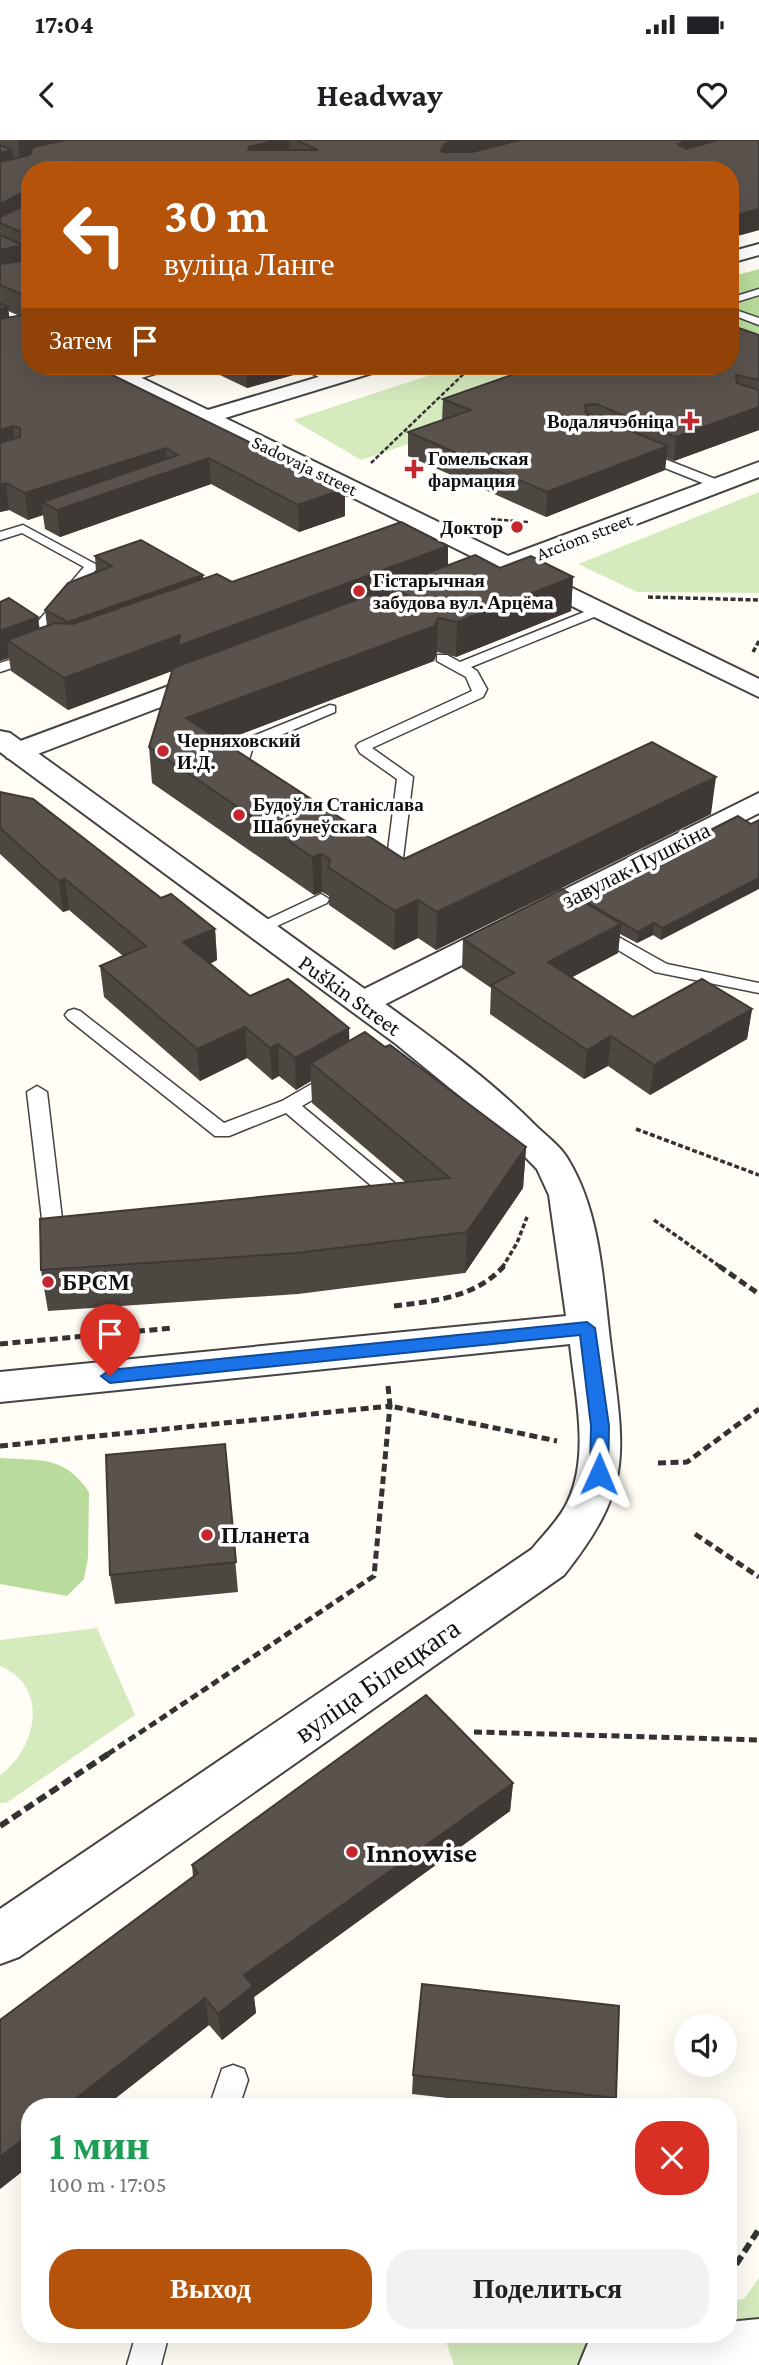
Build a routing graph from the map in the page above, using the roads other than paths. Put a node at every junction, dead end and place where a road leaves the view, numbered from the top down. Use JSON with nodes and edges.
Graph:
{"nodes":[{"id":1,"x":759,"y":249,"type":"edge"},
{"id":2,"x":739,"y":255,"type":"edge"},
{"id":3,"x":759,"y":292,"type":"edge"},
{"id":4,"x":739,"y":298,"type":"edge"},
{"id":5,"x":739,"y":314,"type":"edge"},
{"id":6,"x":759,"y":322,"type":"edge"},
{"id":7,"x":120,"y":375,"type":"edge"},
{"id":8,"x":143,"y":375,"type":"edge"},
{"id":9,"x":322,"y":375,"type":"edge"},
{"id":10,"x":345,"y":375,"type":"edge"},
{"id":11,"x":128,"y":379,"type":"junction"},
{"id":12,"x":331,"y":379,"type":"junction"},
{"id":13,"x":206,"y":417,"type":"junction"},
{"id":14,"x":623,"y":446,"type":"edge"},
{"id":15,"x":759,"y":469,"type":"edge"},
{"id":16,"x":719,"y":485,"type":"junction"},
{"id":17,"x":0,"y":536,"type":"edge"},
{"id":18,"x":508,"y":565,"type":"junction"},
{"id":19,"x":457,"y":584,"type":"edge"},
{"id":20,"x":599,"y":610,"type":"junction"},
{"id":21,"x":442,"y":657,"type":"dead end"},
{"id":22,"x":459,"y":667,"type":"junction"},
{"id":23,"x":0,"y":668,"type":"edge"},
{"id":24,"x":231,"y":670,"type":"edge"},
{"id":25,"x":759,"y":689,"type":"edge"},
{"id":26,"x":330,"y":709,"type":"dead end"},
{"id":27,"x":6,"y":755,"type":"edge"},
{"id":28,"x":255,"y":784,"type":"edge"},
{"id":29,"x":759,"y":802,"type":"edge"},
{"id":30,"x":387,"y":867,"type":"edge"},
{"id":31,"x":321,"y":899,"type":"dead end"},
{"id":32,"x":557,"y":905,"type":"junction"},
{"id":33,"x":258,"y":928,"type":"junction"},
{"id":34,"x":755,"y":984,"type":"edge"},
{"id":35,"x":362,"y":1003,"type":"junction"},
{"id":36,"x":74,"y":1015,"type":"dead end"},
{"id":37,"x":349,"y":1071,"type":"edge"},
{"id":38,"x":37,"y":1092,"type":"dead end"},
{"id":39,"x":289,"y":1105,"type":"junction"},
{"id":40,"x":370,"y":1212,"type":"edge"},
{"id":41,"x":69,"y":1243,"type":"edge"},
{"id":42,"x":587,"y":1328,"type":"junction"},
{"id":43,"x":0,"y":1387,"type":"edge"},
{"id":44,"x":0,"y":1939,"type":"edge"},
{"id":45,"x":150,"y":2343,"type":"edge"},
{"id":46,"x":759,"y":2350,"type":"edge"},
{"id":47,"x":144,"y":2365,"type":"edge"},
{"id":48,"x":610,"y":2365,"type":"edge"}],
"edges":[{"from":1,"to":2,"type":"street"},
{"from":3,"to":4,"type":"lane"},
{"from":5,"to":6,"type":"lane"},
{"from":7,"to":11,"type":"street","name":"Sadovaja street"},
{"from":8,"to":11,"type":"lane"},
{"from":9,"to":12,"type":"lane"},
{"from":10,"to":12,"type":"street"},
{"from":11,"to":13,"type":"street","name":"Sadovaja street"},
{"from":12,"to":13,"type":"street"},
{"from":13,"to":18,"type":"street","name":"Sadovaja street"},
{"from":14,"to":16,"type":"lane"},
{"from":15,"to":16,"type":"street","name":"Arciom street"},
{"from":16,"to":18,"type":"street","name":"Arciom street"},
{"from":17,"to":23,"type":"lane"},
{"from":18,"to":19,"type":"street","name":"Arciom street"},
{"from":18,"to":20,"type":"street"},
{"from":20,"to":22,"type":"lane"},
{"from":20,"to":25,"type":"street"},
{"from":21,"to":22,"type":"lane"},
{"from":22,"to":30,"type":"lane"},
{"from":24,"to":27,"type":"street"},
{"from":26,"to":28,"type":"lane"},
{"from":27,"to":33,"type":"street","name":"Puškin Street"},
{"from":29,"to":32,"type":"street","name":"завулак Пушкіна"},
{"from":31,"to":33,"type":"lane"},
{"from":32,"to":34,"type":"lane"},
{"from":32,"to":35,"type":"street","name":"завулак Пушкіна"},
{"from":33,"to":35,"type":"street","name":"Puškin Street"},
{"from":35,"to":42,"type":"street","name":"Puškin Street"},
{"from":36,"to":39,"type":"lane"},
{"from":37,"to":39,"type":"lane"},
{"from":38,"to":41,"type":"lane"},
{"from":39,"to":40,"type":"lane"},
{"from":42,"to":43,"type":"street"},
{"from":42,"to":44,"type":"street","name":"вуліца Білецкага"},
{"from":45,"to":47,"type":"lane"},
{"from":46,"to":48,"type":"street"}]}
